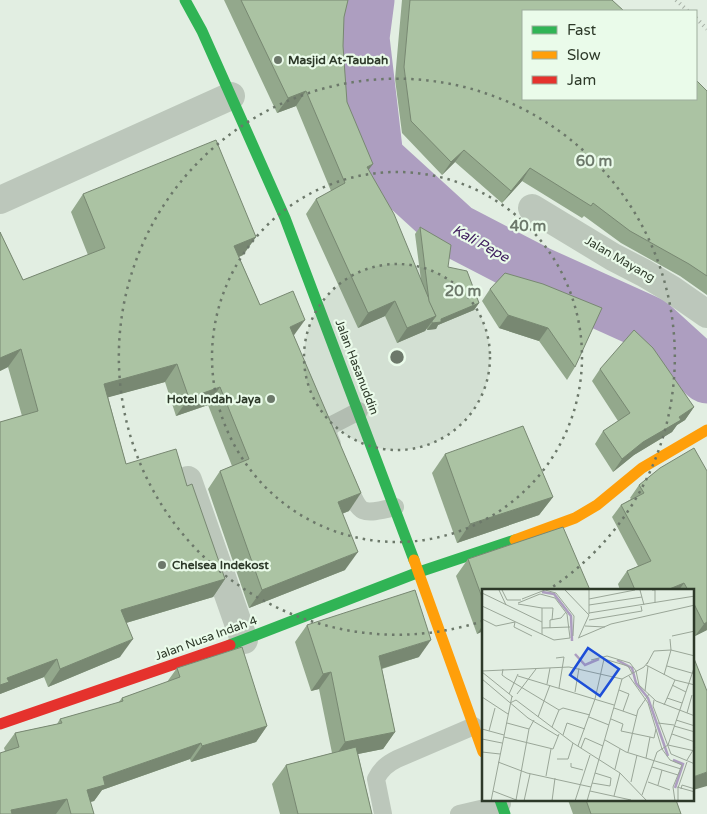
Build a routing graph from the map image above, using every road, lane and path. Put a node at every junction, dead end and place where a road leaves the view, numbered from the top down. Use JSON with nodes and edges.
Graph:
{"nodes":[{"id":1,"x":185,"y":0,"type":"edge"},
{"id":2,"x":231,"y":96,"type":"junction"},
{"id":3,"x":0,"y":200,"type":"edge"},
{"id":4,"x":532,"y":208,"type":"dead end"},
{"id":5,"x":707,"y":314,"type":"edge"},
{"id":6,"x":358,"y":411,"type":"junction"},
{"id":7,"x":707,"y":430,"type":"edge"},
{"id":8,"x":188,"y":480,"type":"dead end"},
{"id":9,"x":395,"y":507,"type":"junction"},
{"id":10,"x":419,"y":572,"type":"junction"},
{"id":11,"x":244,"y":640,"type":"junction"},
{"id":12,"x":0,"y":724,"type":"edge"},
{"id":13,"x":474,"y":726,"type":"junction"},
{"id":14,"x":482,"y":749,"type":"edge"},
{"id":15,"x":503,"y":806,"type":"edge"},
{"id":16,"x":383,"y":814,"type":"edge"},
{"id":17,"x":459,"y":814,"type":"edge"}],
"edges":[{"from":1,"to":2,"type":"main road","name":"Jalan Hasanuddin"},
{"from":2,"to":3,"type":"street"},
{"from":2,"to":6,"type":"main road","name":"Jalan Hasanuddin"},
{"from":4,"to":5,"type":"street","name":"Jalan Mayang"},
{"from":6,"to":9,"type":"main road","name":"Jalan Hasanuddin"},
{"from":6,"to":9,"type":"lane"},
{"from":7,"to":10,"type":"main road","name":"Jalan Nusa Indah 4"},
{"from":8,"to":11,"type":"street"},
{"from":9,"to":10,"type":"main road","name":"Jalan Hasanuddin"},
{"from":10,"to":11,"type":"main road","name":"Jalan Nusa Indah 4"},
{"from":10,"to":13,"type":"main road","name":"Jalan Hasanuddin"},
{"from":11,"to":12,"type":"main road","name":"Jalan Nusa Indah 4"},
{"from":13,"to":14,"type":"main road","name":"Jalan Hasanuddin"},
{"from":13,"to":16,"type":"lane"},
{"from":15,"to":17,"type":"lane"}]}
